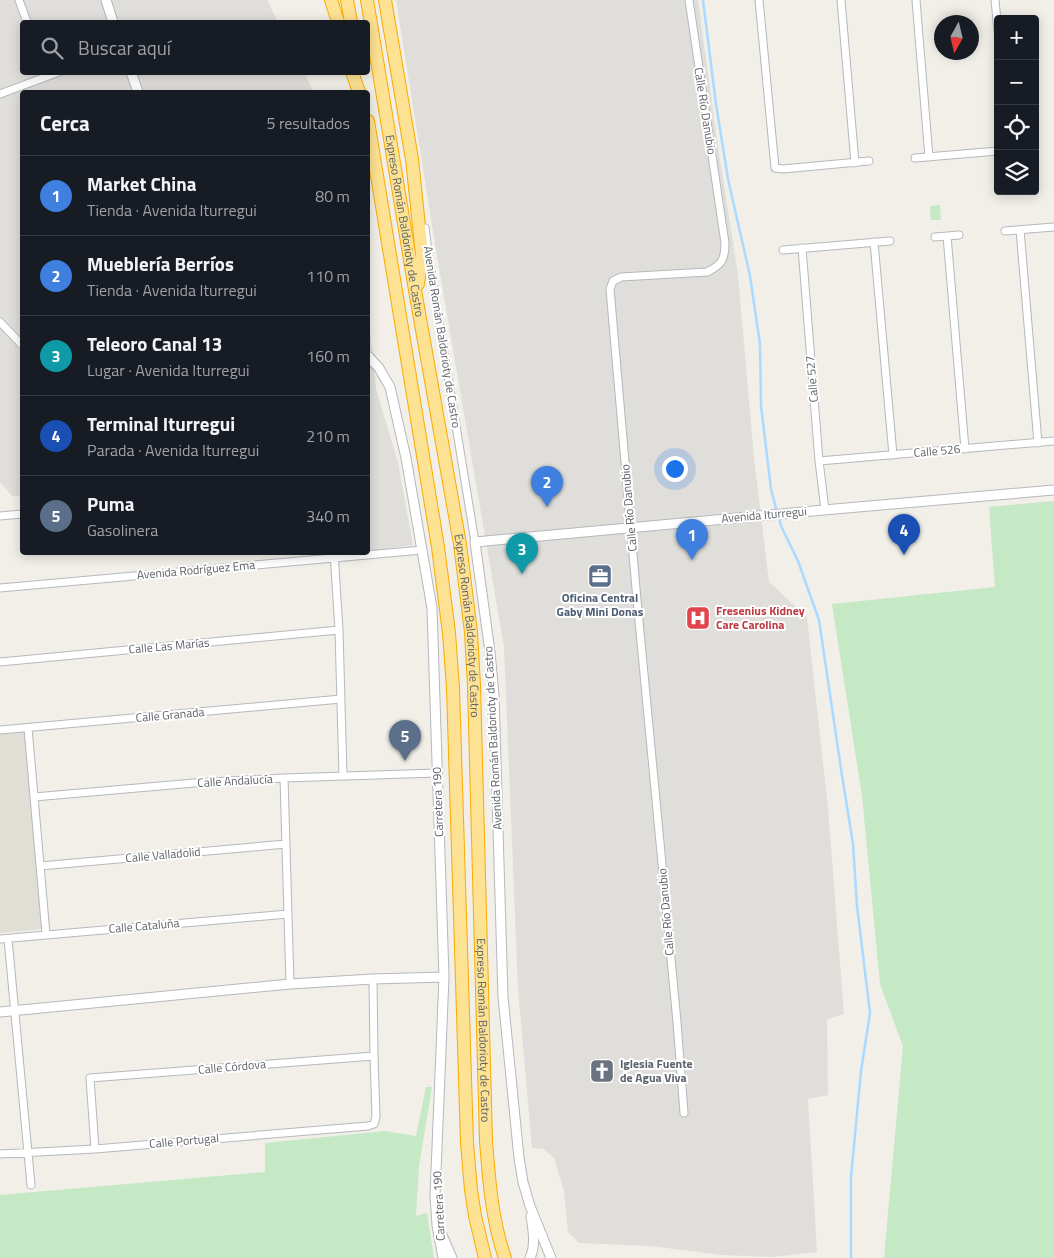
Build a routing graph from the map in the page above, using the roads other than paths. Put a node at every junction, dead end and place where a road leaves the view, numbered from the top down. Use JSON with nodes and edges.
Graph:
{"nodes":[{"id":1,"x":19,"y":0,"type":"edge"},
{"id":2,"x":106,"y":0,"type":"edge"},
{"id":3,"x":331,"y":0,"type":"edge"},
{"id":4,"x":347,"y":0,"type":"edge"},
{"id":5,"x":367,"y":0,"type":"edge"},
{"id":6,"x":385,"y":0,"type":"edge"},
{"id":7,"x":689,"y":0,"type":"edge"},
{"id":8,"x":759,"y":0,"type":"edge"},
{"id":9,"x":841,"y":0,"type":"edge"},
{"id":10,"x":916,"y":0,"type":"edge"},
{"id":11,"x":995,"y":0,"type":"edge"},
{"id":12,"x":996,"y":15,"type":"edge"},
{"id":13,"x":26,"y":20,"type":"edge"},
{"id":14,"x":112,"y":20,"type":"edge"},
{"id":15,"x":337,"y":20,"type":"edge"},
{"id":16,"x":351,"y":20,"type":"edge"},
{"id":17,"x":45,"y":75,"type":"edge"},
{"id":18,"x":132,"y":75,"type":"edge"},
{"id":19,"x":353,"y":75,"type":"edge"},
{"id":20,"x":360,"y":75,"type":"edge"},
{"id":21,"x":137,"y":90,"type":"edge"},
{"id":22,"x":358,"y":90,"type":"edge"},
{"id":23,"x":363,"y":90,"type":"edge"},
{"id":24,"x":0,"y":94,"type":"edge"},
{"id":25,"x":370,"y":133,"type":"edge"},
{"id":26,"x":994,"y":151,"type":"edge"},
{"id":27,"x":930,"y":157,"type":"junction"},
{"id":28,"x":915,"y":158,"type":"dead end"},
{"id":29,"x":412,"y":159,"type":"junction"},
{"id":30,"x":869,"y":162,"type":"dead end"},
{"id":31,"x":855,"y":163,"type":"junction"},
{"id":32,"x":1054,"y":227,"type":"edge"},
{"id":33,"x":1020,"y":230,"type":"junction"},
{"id":34,"x":1005,"y":231,"type":"dead end"},
{"id":35,"x":959,"y":235,"type":"dead end"},
{"id":36,"x":947,"y":236,"type":"junction"},
{"id":37,"x":935,"y":237,"type":"dead end"},
{"id":38,"x":890,"y":241,"type":"dead end"},
{"id":39,"x":874,"y":242,"type":"junction"},
{"id":40,"x":802,"y":248,"type":"junction"},
{"id":41,"x":783,"y":250,"type":"dead end"},
{"id":42,"x":416,"y":296,"type":"junction"},
{"id":43,"x":0,"y":322,"type":"edge"},
{"id":44,"x":20,"y":344,"type":"edge"},
{"id":45,"x":370,"y":358,"type":"edge"},
{"id":46,"x":1054,"y":441,"type":"edge"},
{"id":47,"x":1038,"y":443,"type":"junction"},
{"id":48,"x":966,"y":449,"type":"junction"},
{"id":49,"x":893,"y":455,"type":"junction"},
{"id":50,"x":819,"y":461,"type":"junction"},
{"id":51,"x":1054,"y":490,"type":"edge"},
{"id":52,"x":825,"y":510,"type":"junction"},
{"id":53,"x":20,"y":514,"type":"edge"},
{"id":54,"x":0,"y":516,"type":"edge"},
{"id":55,"x":630,"y":527,"type":"junction"},
{"id":56,"x":475,"y":542,"type":"junction"},
{"id":57,"x":422,"y":550,"type":"junction"},
{"id":58,"x":370,"y":553,"type":"edge"},
{"id":59,"x":334,"y":555,"type":"edge"},
{"id":60,"x":0,"y":588,"type":"edge"},
{"id":61,"x":339,"y":630,"type":"junction"},
{"id":62,"x":0,"y":662,"type":"edge"},
{"id":63,"x":341,"y":699,"type":"junction"},
{"id":64,"x":28,"y":728,"type":"junction"},
{"id":65,"x":0,"y":730,"type":"edge"},
{"id":66,"x":437,"y":773,"type":"junction"},
{"id":67,"x":343,"y":776,"type":"junction"},
{"id":68,"x":284,"y":778,"type":"junction"},
{"id":69,"x":34,"y":797,"type":"junction"},
{"id":70,"x":286,"y":844,"type":"junction"},
{"id":71,"x":40,"y":866,"type":"junction"},
{"id":72,"x":288,"y":914,"type":"junction"},
{"id":73,"x":46,"y":934,"type":"junction"},
{"id":74,"x":4,"y":939,"type":"edge"},
{"id":75,"x":444,"y":977,"type":"junction"},
{"id":76,"x":373,"y":979,"type":"junction"},
{"id":77,"x":290,"y":984,"type":"junction"},
{"id":78,"x":15,"y":1011,"type":"junction"},
{"id":79,"x":0,"y":1012,"type":"edge"},
{"id":80,"x":374,"y":1056,"type":"junction"},
{"id":81,"x":684,"y":1113,"type":"dead end"},
{"id":82,"x":95,"y":1149,"type":"junction"},
{"id":83,"x":28,"y":1152,"type":"junction"},
{"id":84,"x":0,"y":1154,"type":"edge"},
{"id":85,"x":31,"y":1185,"type":"dead end"},
{"id":86,"x":530,"y":1206,"type":"junction"},
{"id":87,"x":437,"y":1225,"type":"junction"},
{"id":88,"x":504,"y":1256,"type":"edge"},
{"id":89,"x":551,"y":1257,"type":"edge"},
{"id":90,"x":443,"y":1258,"type":"edge"},
{"id":91,"x":452,"y":1258,"type":"edge"},
{"id":92,"x":485,"y":1258,"type":"edge"},
{"id":93,"x":530,"y":1258,"type":"edge"}],
"edges":[{"from":1,"to":13,"type":"street"},
{"from":2,"to":14,"type":"street"},
{"from":3,"to":15,"type":"highway"},
{"from":4,"to":16,"type":"highway"},
{"from":5,"to":42,"type":"highway","name":"Expreso Román Baldorioty de Castro"},
{"from":6,"to":29,"type":"highway"},
{"from":7,"to":55,"type":"street","name":"Calle Río Danubio"},
{"from":8,"to":31,"type":"street"},
{"from":9,"to":31,"type":"street"},
{"from":10,"to":27,"type":"street"},
{"from":11,"to":12,"type":"street"},
{"from":17,"to":24,"type":"street"},
{"from":18,"to":21,"type":"street"},
{"from":19,"to":22,"type":"highway"},
{"from":20,"to":23,"type":"highway"},
{"from":25,"to":92,"type":"highway","name":"Expreso Román Baldorioty de Castro"},
{"from":26,"to":27,"type":"street"},
{"from":27,"to":28,"type":"street"},
{"from":29,"to":42,"type":"highway"},
{"from":29,"to":56,"type":"street","name":"Avenida Román Baldorioty de Castro"},
{"from":30,"to":31,"type":"street"},
{"from":32,"to":33,"type":"street"},
{"from":33,"to":34,"type":"street"},
{"from":33,"to":47,"type":"street"},
{"from":35,"to":36,"type":"street"},
{"from":36,"to":37,"type":"street"},
{"from":36,"to":48,"type":"street"},
{"from":38,"to":39,"type":"street"},
{"from":39,"to":40,"type":"street"},
{"from":39,"to":49,"type":"street"},
{"from":40,"to":41,"type":"street"},
{"from":40,"to":50,"type":"street","name":"Calle 527"},
{"from":42,"to":88,"type":"highway","name":"Expreso Román Baldorioty de Castro"},
{"from":43,"to":44,"type":"street"},
{"from":45,"to":57,"type":"street","name":"Carretera 190"},
{"from":46,"to":47,"type":"street","name":"Calle 526"},
{"from":47,"to":48,"type":"street","name":"Calle 526"},
{"from":48,"to":49,"type":"street","name":"Calle 526"},
{"from":49,"to":50,"type":"street","name":"Calle 526"},
{"from":50,"to":52,"type":"street","name":"Calle 527"},
{"from":51,"to":52,"type":"street","name":"Avenida Iturregui"},
{"from":52,"to":55,"type":"street","name":"Avenida Iturregui"},
{"from":53,"to":54,"type":"street"},
{"from":55,"to":56,"type":"street","name":"Avenida Iturregui"},
{"from":55,"to":81,"type":"street","name":"Calle Río Danubio"},
{"from":56,"to":86,"type":"street","name":"Avenida Román Baldorioty de Castro"},
{"from":57,"to":58,"type":"street","name":"Avenida Rodríguez Ema"},
{"from":57,"to":66,"type":"street","name":"Carretera 190"},
{"from":59,"to":60,"type":"street","name":"Avenida Rodríguez Ema"},
{"from":59,"to":61,"type":"street"},
{"from":61,"to":62,"type":"street","name":"Calle Las Marías"},
{"from":61,"to":63,"type":"street"},
{"from":63,"to":64,"type":"street","name":"Calle Granada"},
{"from":63,"to":67,"type":"street"},
{"from":64,"to":65,"type":"street","name":"Calle Granada"},
{"from":64,"to":69,"type":"street"},
{"from":66,"to":67,"type":"street","name":"Calle Andalucía"},
{"from":66,"to":75,"type":"street","name":"Carretera 190"},
{"from":67,"to":68,"type":"street","name":"Calle Andalucía"},
{"from":68,"to":69,"type":"street","name":"Calle Andalucía"},
{"from":68,"to":70,"type":"street"},
{"from":69,"to":71,"type":"street"},
{"from":70,"to":71,"type":"street","name":"Calle Valladolid"},
{"from":70,"to":72,"type":"street"},
{"from":71,"to":73,"type":"street"},
{"from":72,"to":73,"type":"street","name":"Calle Cataluña"},
{"from":72,"to":77,"type":"street"},
{"from":73,"to":74,"type":"street","name":"Calle Cataluña"},
{"from":74,"to":78,"type":"street"},
{"from":75,"to":76,"type":"street"},
{"from":75,"to":87,"type":"street","name":"Carretera 190"},
{"from":76,"to":77,"type":"street"},
{"from":76,"to":80,"type":"street"},
{"from":77,"to":78,"type":"street"},
{"from":78,"to":79,"type":"street"},
{"from":78,"to":83,"type":"street"},
{"from":80,"to":82,"type":"street","name":"Calle Portugal"},
{"from":80,"to":82,"type":"street","name":"Calle Córdova"},
{"from":82,"to":83,"type":"street","name":"Calle Portugal"},
{"from":83,"to":84,"type":"street","name":"Calle Portugal"},
{"from":83,"to":85,"type":"street"},
{"from":86,"to":89,"type":"street","name":"Avenida Román Baldorioty de Castro"},
{"from":86,"to":93,"type":"street"},
{"from":87,"to":90,"type":"street","name":"Carretera 190"},
{"from":87,"to":91,"type":"street"}]}
